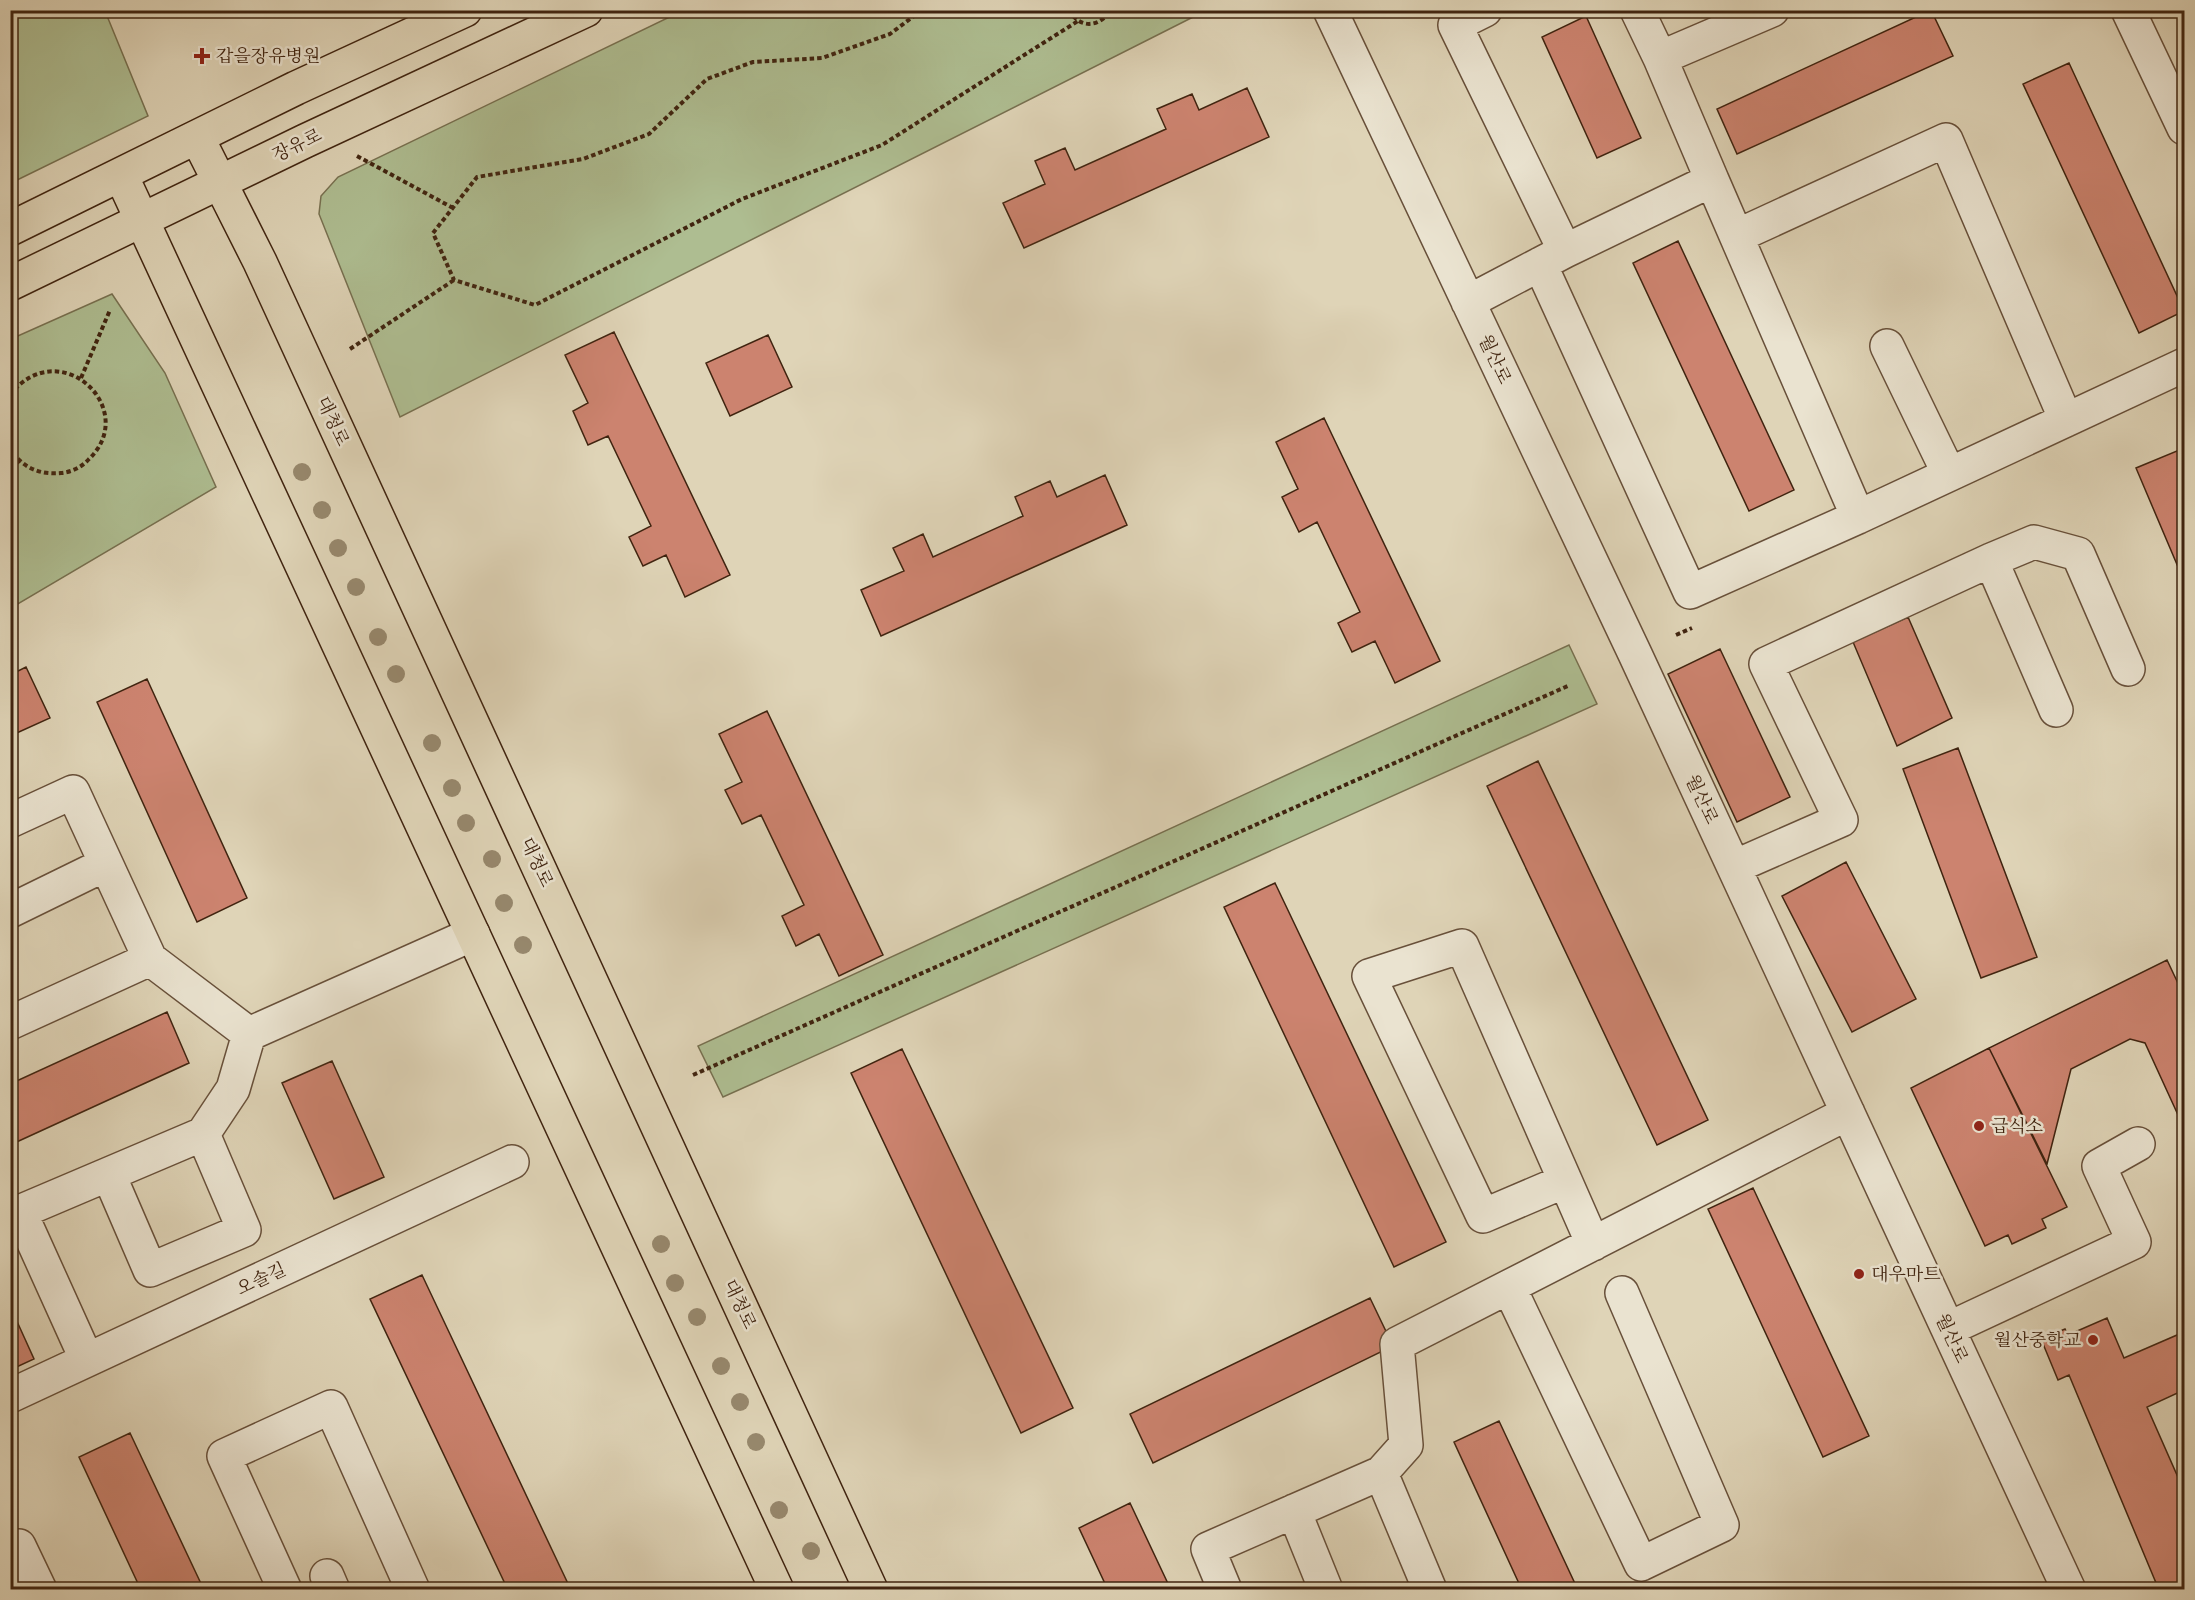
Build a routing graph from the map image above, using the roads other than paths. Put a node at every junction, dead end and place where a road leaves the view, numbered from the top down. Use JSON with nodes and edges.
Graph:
{"nodes":[{"id":1,"x":465,"y":10,"type":"edge"},
{"id":2,"x":586,"y":10,"type":"edge"},
{"id":3,"x":1330,"y":10,"type":"edge"},
{"id":4,"x":1485,"y":10,"type":"edge"},
{"id":5,"x":1637,"y":10,"type":"edge"},
{"id":6,"x":1772,"y":10,"type":"edge"},
{"id":7,"x":2128,"y":10,"type":"edge"},
{"id":8,"x":1660,"y":58,"type":"junction"},
{"id":9,"x":2184,"y":128,"type":"edge"},
{"id":10,"x":197,"y":137,"type":"junction"},
{"id":11,"x":121,"y":176,"type":"junction"},
{"id":12,"x":1712,"y":180,"type":"junction"},
{"id":13,"x":221,"y":183,"type":"junction"},
{"id":14,"x":141,"y":221,"type":"junction"},
{"id":15,"x":10,"y":229,"type":"edge"},
{"id":16,"x":1737,"y":236,"type":"junction"},
{"id":17,"x":1553,"y":258,"type":"junction"},
{"id":18,"x":10,"y":284,"type":"edge"},
{"id":19,"x":1468,"y":302,"type":"junction"},
{"id":20,"x":1887,"y":346,"type":"dead end"},
{"id":21,"x":2184,"y":365,"type":"edge"},
{"id":22,"x":2066,"y":420,"type":"junction"},
{"id":23,"x":1949,"y":474,"type":"junction"},
{"id":24,"x":1858,"y":517,"type":"junction"},
{"id":25,"x":1991,"y":560,"type":"junction"},
{"id":26,"x":2128,"y":669,"type":"dead end"},
{"id":27,"x":2056,"y":710,"type":"dead end"},
{"id":28,"x":10,"y":821,"type":"edge"},
{"id":29,"x":106,"y":864,"type":"junction"},
{"id":30,"x":1734,"y":867,"type":"junction"},
{"id":31,"x":10,"y":911,"type":"edge"},
{"id":32,"x":473,"y":934,"type":"junction"},
{"id":33,"x":150,"y":959,"type":"junction"},
{"id":34,"x":10,"y":1023,"type":"edge"},
{"id":35,"x":249,"y":1034,"type":"junction"},
{"id":36,"x":1848,"y":1113,"type":"junction"},
{"id":37,"x":203,"y":1134,"type":"junction"},
{"id":38,"x":2138,"y":1144,"type":"dead end"},
{"id":39,"x":512,"y":1162,"type":"dead end"},
{"id":40,"x":109,"y":1175,"type":"junction"},
{"id":41,"x":1564,"y":1181,"type":"junction"},
{"id":42,"x":15,"y":1214,"type":"edge"},
{"id":43,"x":1593,"y":1244,"type":"junction"},
{"id":44,"x":1509,"y":1287,"type":"junction"},
{"id":45,"x":1622,"y":1293,"type":"dead end"},
{"id":46,"x":1948,"y":1329,"type":"junction"},
{"id":47,"x":81,"y":1347,"type":"dead end"},
{"id":48,"x":10,"y":1396,"type":"edge"},
{"id":49,"x":1381,"y":1473,"type":"junction"},
{"id":50,"x":1294,"y":1512,"type":"junction"},
{"id":51,"x":10,"y":1550,"type":"edge"},
{"id":52,"x":40,"y":1590,"type":"edge"},
{"id":53,"x":285,"y":1590,"type":"edge"},
{"id":54,"x":413,"y":1590,"type":"edge"},
{"id":55,"x":777,"y":1590,"type":"edge"},
{"id":56,"x":871,"y":1590,"type":"edge"},
{"id":57,"x":1225,"y":1590,"type":"edge"},
{"id":58,"x":1326,"y":1590,"type":"edge"},
{"id":59,"x":1430,"y":1590,"type":"edge"},
{"id":60,"x":2069,"y":1590,"type":"edge"}],
"edges":[{"from":1,"to":10,"type":"main road"},
{"from":2,"to":13,"type":"main road","name":"장유로"},
{"from":3,"to":19,"type":"street","name":"월산로"},
{"from":4,"to":17,"type":"street"},
{"from":5,"to":8,"type":"street"},
{"from":6,"to":8,"type":"street"},
{"from":7,"to":9,"type":"street"},
{"from":8,"to":12,"type":"street"},
{"from":10,"to":11,"type":"main road"},
{"from":10,"to":13,"type":"main road","name":"대청로"},
{"from":11,"to":14,"type":"main road"},
{"from":11,"to":15,"type":"main road"},
{"from":12,"to":16,"type":"street"},
{"from":12,"to":17,"type":"street"},
{"from":13,"to":14,"type":"main road","name":"장유로"},
{"from":13,"to":56,"type":"main road","name":"대청로"},
{"from":14,"to":18,"type":"main road","name":"장유로"},
{"from":14,"to":32,"type":"main road"},
{"from":16,"to":22,"type":"street"},
{"from":16,"to":24,"type":"street"},
{"from":17,"to":19,"type":"street"},
{"from":17,"to":24,"type":"street"},
{"from":19,"to":30,"type":"street","name":"월산로"},
{"from":20,"to":23,"type":"street"},
{"from":21,"to":22,"type":"street"},
{"from":22,"to":23,"type":"street"},
{"from":23,"to":24,"type":"street"},
{"from":25,"to":26,"type":"street"},
{"from":25,"to":27,"type":"street"},
{"from":25,"to":30,"type":"street"},
{"from":28,"to":29,"type":"street"},
{"from":29,"to":31,"type":"street"},
{"from":29,"to":33,"type":"street"},
{"from":30,"to":36,"type":"street","name":"월산로"},
{"from":32,"to":35,"type":"street"},
{"from":32,"to":55,"type":"main road"},
{"from":33,"to":34,"type":"street"},
{"from":33,"to":35,"type":"street"},
{"from":35,"to":37,"type":"street"},
{"from":36,"to":43,"type":"street"},
{"from":36,"to":46,"type":"street","name":"월산로"},
{"from":37,"to":40,"type":"street"},
{"from":37,"to":40,"type":"street"},
{"from":38,"to":46,"type":"street"},
{"from":39,"to":48,"type":"street","name":"오솔길"},
{"from":40,"to":42,"type":"street"},
{"from":41,"to":41,"type":"street"},
{"from":41,"to":43,"type":"street"},
{"from":42,"to":47,"type":"street"},
{"from":43,"to":44,"type":"street"},
{"from":44,"to":45,"type":"street"},
{"from":44,"to":49,"type":"street"},
{"from":46,"to":60,"type":"street","name":"월산로"},
{"from":49,"to":50,"type":"street"},
{"from":49,"to":59,"type":"street"},
{"from":50,"to":57,"type":"street"},
{"from":50,"to":58,"type":"street"},
{"from":51,"to":52,"type":"street"},
{"from":53,"to":54,"type":"street"}]}
